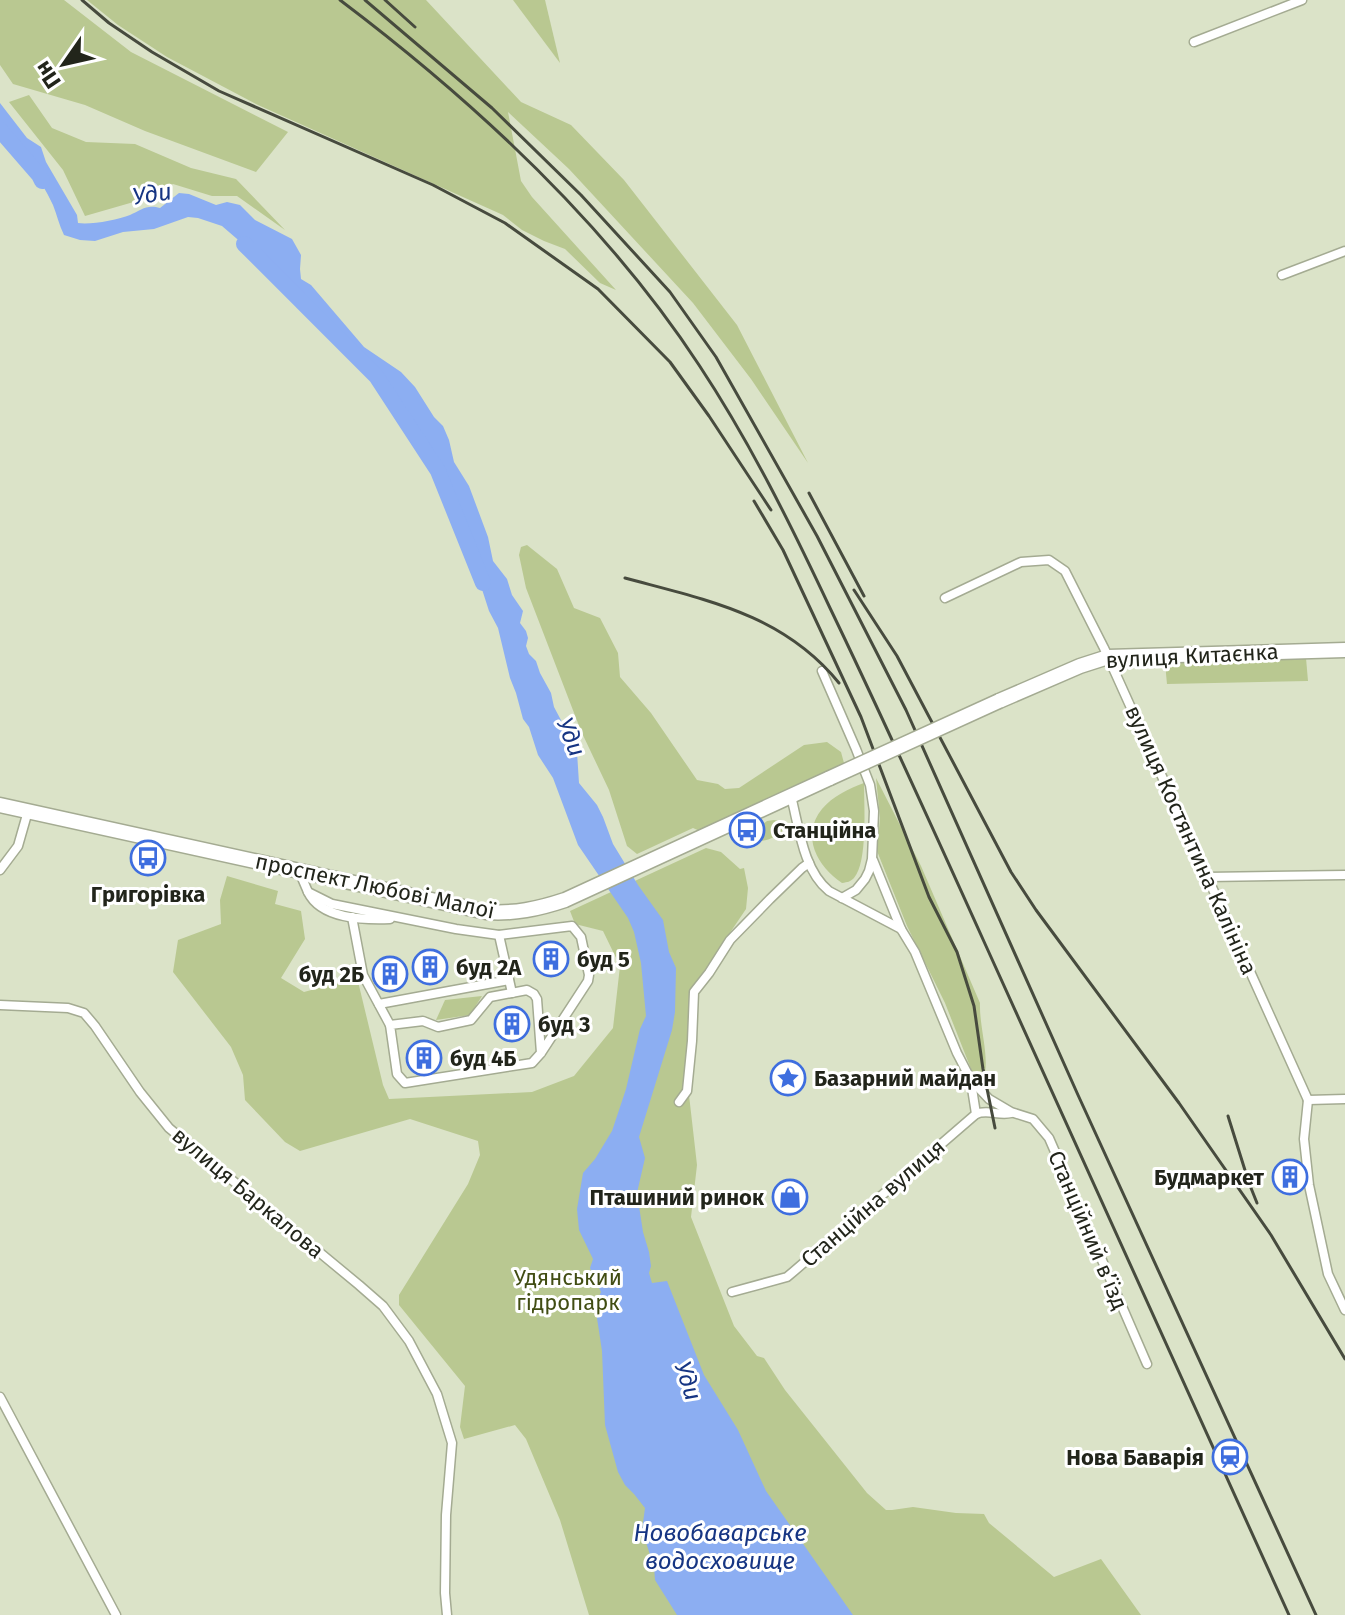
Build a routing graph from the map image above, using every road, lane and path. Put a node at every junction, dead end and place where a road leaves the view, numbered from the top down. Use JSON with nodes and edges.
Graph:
{"nodes":[{"id":1,"x":1302,"y":0,"type":"edge"},
{"id":2,"x":1194,"y":42,"type":"dead end"},
{"id":3,"x":1345,"y":251,"type":"edge"},
{"id":4,"x":1282,"y":275,"type":"dead end"},
{"id":5,"x":945,"y":598,"type":"dead end"},
{"id":6,"x":1345,"y":650,"type":"edge"},
{"id":7,"x":1108,"y":657,"type":"junction"},
{"id":8,"x":822,"y":671,"type":"dead end"},
{"id":9,"x":999,"y":701,"type":"joint"},
{"id":10,"x":791,"y":796,"type":"junction"},
{"id":11,"x":0,"y":805,"type":"edge"},
{"id":12,"x":28,"y":811,"type":"junction"},
{"id":13,"x":872,"y":859,"type":"junction"},
{"id":14,"x":809,"y":863,"type":"junction"},
{"id":15,"x":0,"y":870,"type":"edge"},
{"id":16,"x":298,"y":871,"type":"junction"},
{"id":17,"x":1345,"y":875,"type":"edge"},
{"id":18,"x":1207,"y":877,"type":"junction"},
{"id":19,"x":308,"y":892,"type":"junction"},
{"id":20,"x":842,"y":898,"type":"junction"},
{"id":21,"x":352,"y":917,"type":"junction"},
{"id":22,"x":406,"y":918,"type":"junction"},
{"id":23,"x":901,"y":929,"type":"junction"},
{"id":24,"x":499,"y":935,"type":"junction"},
{"id":25,"x":509,"y":980,"type":"junction"},
{"id":26,"x":512,"y":993,"type":"junction"},
{"id":27,"x":379,"y":1004,"type":"junction"},
{"id":28,"x":0,"y":1005,"type":"edge"},
{"id":29,"x":390,"y":1025,"type":"junction"},
{"id":30,"x":541,"y":1053,"type":"junction"},
{"id":31,"x":971,"y":1080,"type":"junction"},
{"id":32,"x":1345,"y":1099,"type":"edge"},
{"id":33,"x":1308,"y":1100,"type":"junction"},
{"id":34,"x":679,"y":1102,"type":"dead end"},
{"id":35,"x":1011,"y":1112,"type":"junction"},
{"id":36,"x":976,"y":1114,"type":"junction"},
{"id":37,"x":732,"y":1292,"type":"dead end"},
{"id":38,"x":1345,"y":1310,"type":"edge"},
{"id":39,"x":1147,"y":1364,"type":"dead end"},
{"id":40,"x":0,"y":1397,"type":"edge"},
{"id":41,"x":116,"y":1615,"type":"edge"},
{"id":42,"x":447,"y":1615,"type":"edge"}],
"edges":[{"from":1,"to":2,"type":"street"},
{"from":3,"to":4,"type":"street"},
{"from":5,"to":7,"type":"street","name":"вулиця Костянтина Калініна"},
{"from":6,"to":7,"type":"main road","name":"вулиця Китаєнка"},
{"from":7,"to":9,"type":"main road","name":"вулиця Китаєнка"},
{"from":7,"to":18,"type":"street","name":"вулиця Костянтина Калініна"},
{"from":8,"to":13,"type":"street"},
{"from":9,"to":10,"type":"main road","name":"проспект Любові Малої","bridge":true},
{"from":10,"to":14,"type":"street"},
{"from":10,"to":16,"type":"main road","name":"проспект Любові Малої"},
{"from":11,"to":12,"type":"main road","name":"проспект Любові Малої"},
{"from":12,"to":15,"type":"street"},
{"from":12,"to":16,"type":"main road","name":"проспект Любові Малої"},
{"from":13,"to":20,"type":"street"},
{"from":13,"to":23,"type":"street"},
{"from":14,"to":20,"type":"street"},
{"from":14,"to":34,"type":"street"},
{"from":16,"to":19,"type":"street"},
{"from":17,"to":18,"type":"street"},
{"from":18,"to":33,"type":"street","name":"вулиця Костянтина Калініна"},
{"from":19,"to":21,"type":"street"},
{"from":19,"to":22,"type":"street"},
{"from":20,"to":23,"type":"street"},
{"from":21,"to":22,"type":"street"},
{"from":21,"to":27,"type":"street"},
{"from":22,"to":24,"type":"street"},
{"from":23,"to":31,"type":"street"},
{"from":24,"to":25,"type":"street"},
{"from":24,"to":30,"type":"street"},
{"from":25,"to":26,"type":"street"},
{"from":25,"to":27,"type":"street"},
{"from":26,"to":29,"type":"street"},
{"from":26,"to":30,"type":"street"},
{"from":27,"to":29,"type":"street"},
{"from":28,"to":42,"type":"street","name":"вулиця Баркалова"},
{"from":29,"to":30,"type":"street"},
{"from":31,"to":35,"type":"street","name":"Станційний в’їзд"},
{"from":31,"to":36,"type":"street"},
{"from":32,"to":33,"type":"street"},
{"from":33,"to":38,"type":"street"},
{"from":35,"to":36,"type":"street"},
{"from":35,"to":39,"type":"street","name":"Станційний в’їзд"},
{"from":36,"to":37,"type":"street","name":"Станційна вулиця"},
{"from":40,"to":41,"type":"street"}]}
